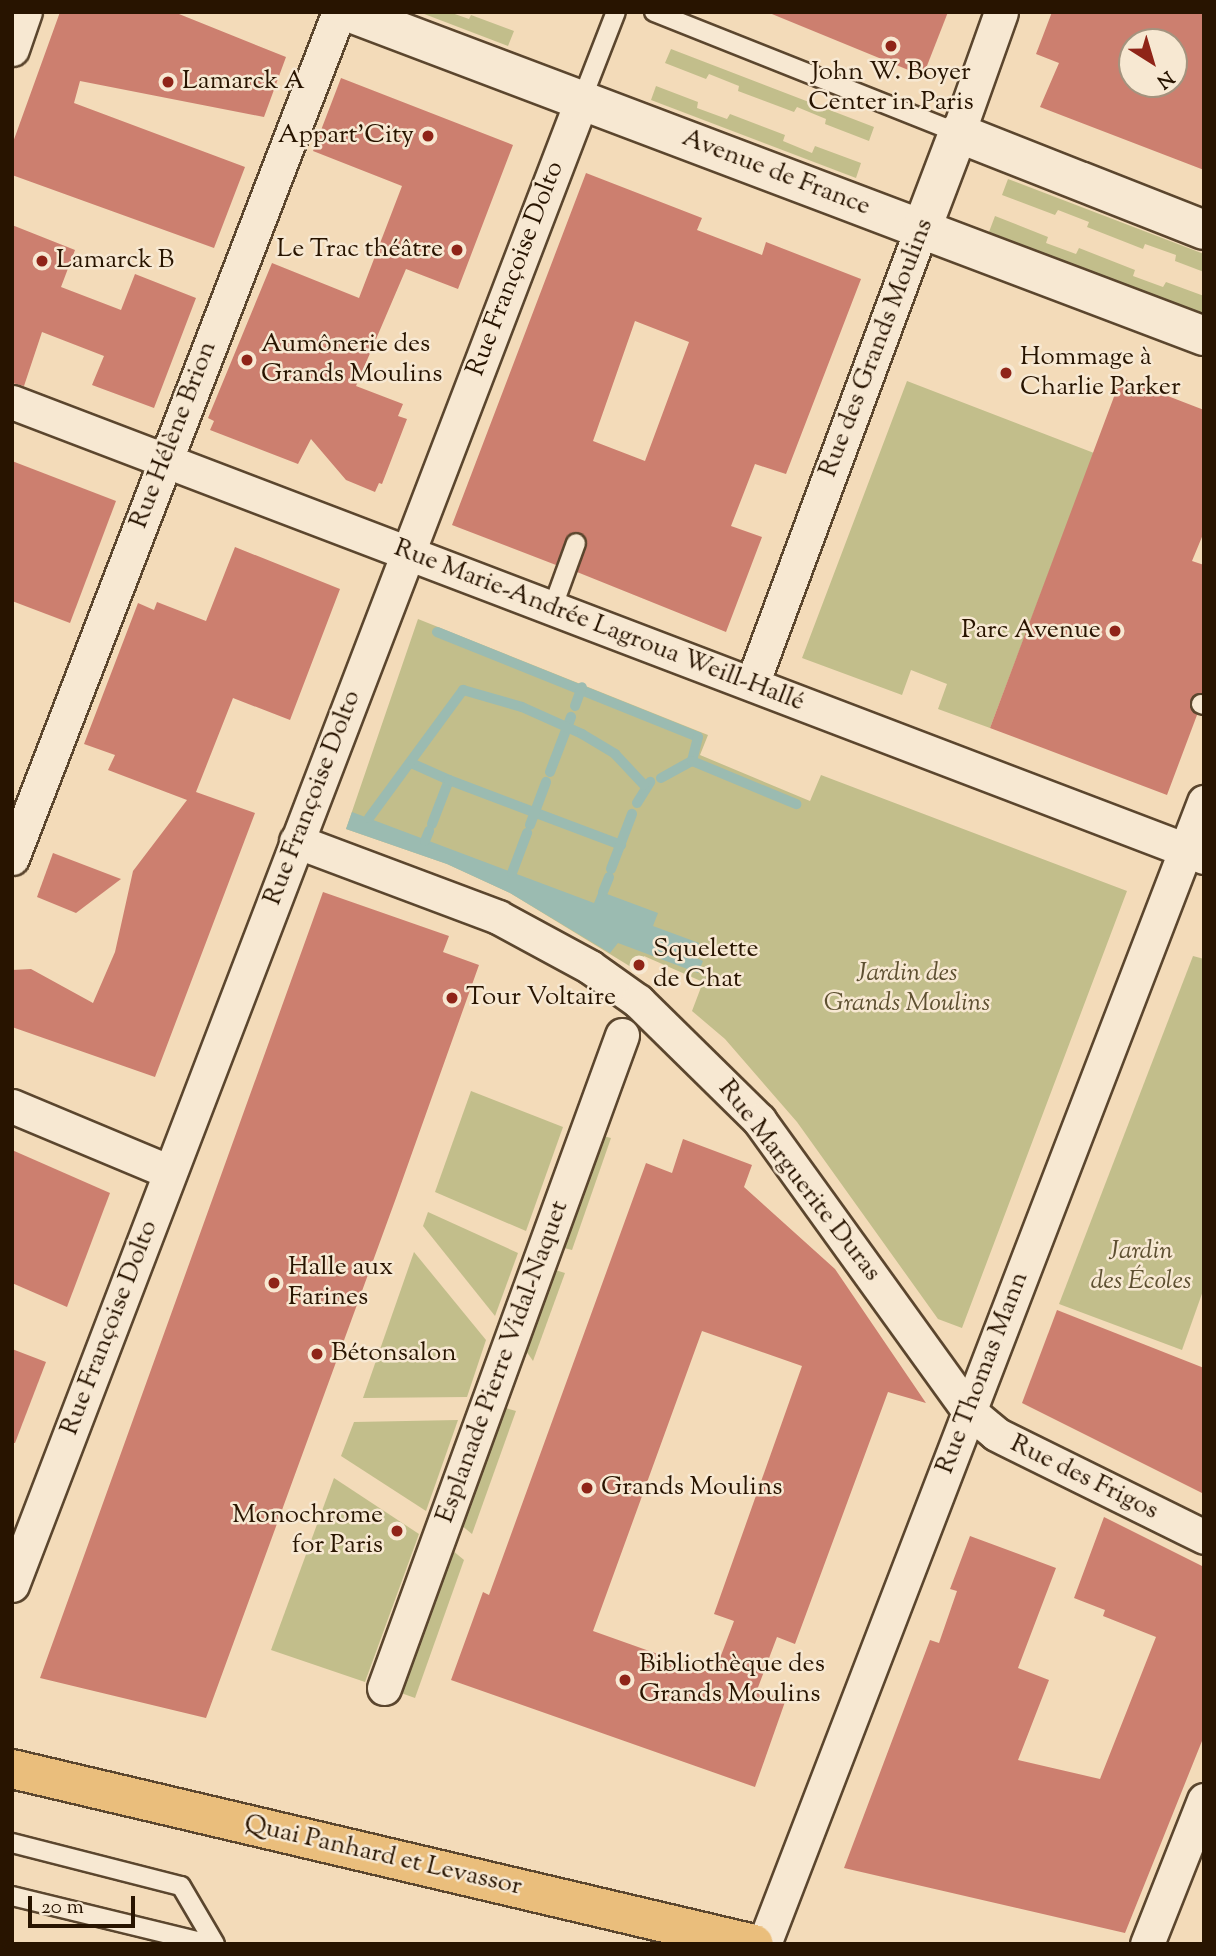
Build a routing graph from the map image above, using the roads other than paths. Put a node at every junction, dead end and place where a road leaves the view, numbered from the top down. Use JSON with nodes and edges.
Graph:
{"nodes":[{"id":1,"x":25,"y":12,"type":"edge"},
{"id":2,"x":339,"y":12,"type":"edge"},
{"id":3,"x":348,"y":12,"type":"edge"},
{"id":4,"x":616,"y":12,"type":"edge"},
{"id":5,"x":654,"y":12,"type":"edge"},
{"id":6,"x":1001,"y":12,"type":"edge"},
{"id":7,"x":12,"y":48,"type":"edge"},
{"id":8,"x":582,"y":99,"type":"junction"},
{"id":9,"x":958,"y":132,"type":"junction"},
{"id":10,"x":922,"y":228,"type":"junction"},
{"id":11,"x":1204,"y":230,"type":"edge"},
{"id":12,"x":1204,"y":336,"type":"edge"},
{"id":13,"x":12,"y":402,"type":"edge"},
{"id":14,"x":163,"y":461,"type":"junction"},
{"id":15,"x":576,"y":543,"type":"dead end"},
{"id":16,"x":406,"y":552,"type":"junction"},
{"id":17,"x":552,"y":609,"type":"junction"},
{"id":18,"x":752,"y":684,"type":"junction"},
{"id":19,"x":1204,"y":802,"type":"edge"},
{"id":20,"x":296,"y":841,"type":"junction"},
{"id":21,"x":1194,"y":853,"type":"edge"},
{"id":22,"x":12,"y":858,"type":"edge"},
{"id":23,"x":622,"y":1035,"type":"dead end"},
{"id":24,"x":12,"y":1106,"type":"edge"},
{"id":25,"x":170,"y":1172,"type":"junction"},
{"id":26,"x":969,"y":1411,"type":"junction"},
{"id":27,"x":1204,"y":1537,"type":"edge"},
{"id":28,"x":12,"y":1585,"type":"edge"},
{"id":29,"x":384,"y":1688,"type":"dead end"},
{"id":30,"x":12,"y":1769,"type":"edge"},
{"id":31,"x":1204,"y":1800,"type":"edge"},
{"id":32,"x":12,"y":1843,"type":"edge"},
{"id":33,"x":12,"y":1896,"type":"edge"},
{"id":34,"x":212,"y":1944,"type":"edge"},
{"id":35,"x":754,"y":1944,"type":"edge"},
{"id":36,"x":764,"y":1944,"type":"edge"},
{"id":37,"x":1147,"y":1944,"type":"edge"}],
"edges":[{"from":1,"to":7,"type":"street"},
{"from":2,"to":14,"type":"street","name":"Rue Hélène Brion"},
{"from":3,"to":8,"type":"street","name":"Avenue de France"},
{"from":4,"to":8,"type":"lane","name":"Rue Françoise Dolto"},
{"from":5,"to":9,"type":"lane"},
{"from":6,"to":9,"type":"street","name":"Rue des Grands Moulins"},
{"from":8,"to":10,"type":"street","name":"Avenue de France"},
{"from":8,"to":16,"type":"street","name":"Rue Françoise Dolto"},
{"from":9,"to":10,"type":"street","name":"Rue des Grands Moulins"},
{"from":9,"to":11,"type":"street"},
{"from":10,"to":12,"type":"street","name":"Avenue de France"},
{"from":10,"to":18,"type":"street","name":"Rue des Grands Moulins"},
{"from":13,"to":14,"type":"street","name":"Rue Marie-Andrée Lagroua Weill-Hallé"},
{"from":14,"to":16,"type":"street","name":"Rue Marie-Andrée Lagroua Weill-Hallé"},
{"from":14,"to":22,"type":"street","name":"Rue Hélène Brion"},
{"from":15,"to":17,"type":"lane"},
{"from":16,"to":17,"type":"street","name":"Rue Marie-Andrée Lagroua Weill-Hallé"},
{"from":16,"to":20,"type":"street","name":"Rue Françoise Dolto"},
{"from":17,"to":18,"type":"street","name":"Rue Marie-Andrée Lagroua Weill-Hallé"},
{"from":18,"to":21,"type":"street","name":"Rue Marie-Andrée Lagroua Weill-Hallé"},
{"from":19,"to":21,"type":"street","name":"Rue Thomas Mann"},
{"from":20,"to":25,"type":"street","name":"Rue Françoise Dolto"},
{"from":20,"to":26,"type":"street","name":"Rue Marguerite Duras"},
{"from":21,"to":26,"type":"street","name":"Rue Thomas Mann"},
{"from":23,"to":29,"type":"street","name":"Esplanade Pierre Vidal-Naquet"},
{"from":24,"to":25,"type":"street"},
{"from":25,"to":28,"type":"street","name":"Rue Françoise Dolto"},
{"from":26,"to":27,"type":"street","name":"Rue des Frigos"},
{"from":26,"to":36,"type":"street","name":"Rue Thomas Mann"},
{"from":30,"to":35,"type":"main road","name":"Quai Panhard et Levassor"},
{"from":31,"to":37,"type":"street"},
{"from":32,"to":34,"type":"lane"},
{"from":33,"to":34,"type":"lane"}]}
